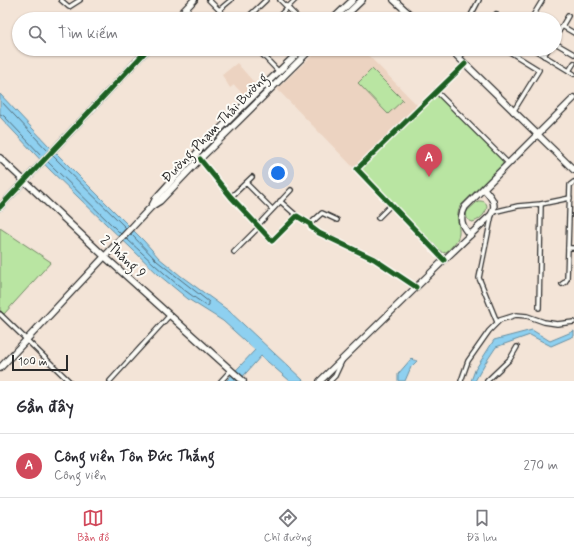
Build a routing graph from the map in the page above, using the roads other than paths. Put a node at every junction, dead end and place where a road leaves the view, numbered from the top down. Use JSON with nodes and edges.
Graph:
{"nodes":[{"id":1,"x":61,"y":0,"type":"edge"},
{"id":2,"x":80,"y":0,"type":"edge"},
{"id":3,"x":194,"y":0,"type":"edge"},
{"id":4,"x":209,"y":0,"type":"edge"},
{"id":5,"x":231,"y":0,"type":"edge"},
{"id":6,"x":266,"y":0,"type":"edge"},
{"id":7,"x":280,"y":0,"type":"edge"},
{"id":8,"x":295,"y":0,"type":"edge"},
{"id":9,"x":351,"y":0,"type":"edge"},
{"id":10,"x":362,"y":0,"type":"edge"},
{"id":11,"x":394,"y":0,"type":"edge"},
{"id":12,"x":479,"y":0,"type":"edge"},
{"id":13,"x":542,"y":1,"type":"dead end"},
{"id":14,"x":288,"y":8,"type":"junction"},
{"id":15,"x":219,"y":10,"type":"joint"},
{"id":16,"x":183,"y":12,"type":"edge"},
{"id":17,"x":253,"y":12,"type":"edge"},
{"id":18,"x":284,"y":12,"type":"edge"},
{"id":19,"x":292,"y":12,"type":"edge"},
{"id":20,"x":340,"y":12,"type":"edge"},
{"id":21,"x":349,"y":12,"type":"edge"},
{"id":22,"x":407,"y":12,"type":"edge"},
{"id":23,"x":473,"y":12,"type":"edge"},
{"id":24,"x":535,"y":12,"type":"edge"},
{"id":25,"x":568,"y":16,"type":"dead end"},
{"id":26,"x":562,"y":26,"type":"joint"},
{"id":27,"x":574,"y":33,"type":"edge"},
{"id":28,"x":562,"y":47,"type":"edge"},
{"id":29,"x":574,"y":54,"type":"edge"},
{"id":30,"x":142,"y":56,"type":"edge"},
{"id":31,"x":298,"y":56,"type":"edge"},
{"id":32,"x":301,"y":56,"type":"edge"},
{"id":33,"x":516,"y":56,"type":"edge"},
{"id":34,"x":544,"y":56,"type":"edge"},
{"id":35,"x":266,"y":58,"type":"edge"},
{"id":36,"x":459,"y":58,"type":"edge"},
{"id":37,"x":295,"y":60,"type":"junction"},
{"id":38,"x":574,"y":63,"type":"edge"},
{"id":39,"x":465,"y":64,"type":"junction"},
{"id":40,"x":569,"y":71,"type":"junction"},
{"id":41,"x":279,"y":72,"type":"junction"},
{"id":42,"x":574,"y":74,"type":"edge"},
{"id":43,"x":436,"y":91,"type":"junction"},
{"id":44,"x":574,"y":98,"type":"edge"},
{"id":45,"x":513,"y":112,"type":"junction"},
{"id":46,"x":537,"y":135,"type":"junction"},
{"id":47,"x":198,"y":156,"type":"junction"},
{"id":48,"x":0,"y":158,"type":"edge"},
{"id":49,"x":508,"y":164,"type":"junction"},
{"id":50,"x":574,"y":170,"type":"edge"},
{"id":51,"x":252,"y":177,"type":"dead end"},
{"id":52,"x":26,"y":178,"type":"junction"},
{"id":53,"x":574,"y":182,"type":"edge"},
{"id":54,"x":246,"y":183,"type":"junction"},
{"id":55,"x":484,"y":188,"type":"junction"},
{"id":56,"x":291,"y":190,"type":"dead end"},
{"id":57,"x":231,"y":197,"type":"junction"},
{"id":58,"x":570,"y":198,"type":"junction"},
{"id":59,"x":280,"y":201,"type":"junction"},
{"id":60,"x":391,"y":204,"type":"junction"},
{"id":61,"x":541,"y":204,"type":"junction"},
{"id":62,"x":0,"y":207,"type":"edge"},
{"id":63,"x":272,"y":209,"type":"junction"},
{"id":64,"x":493,"y":213,"type":"junction"},
{"id":65,"x":297,"y":216,"type":"junction"},
{"id":66,"x":378,"y":218,"type":"dead end"},
{"id":67,"x":337,"y":220,"type":"dead end"},
{"id":68,"x":310,"y":224,"type":"junction"},
{"id":69,"x":259,"y":226,"type":"junction"},
{"id":70,"x":470,"y":235,"type":"junction"},
{"id":71,"x":568,"y":248,"type":"junction"},
{"id":72,"x":574,"y":248,"type":"edge"},
{"id":73,"x":234,"y":252,"type":"dead end"},
{"id":74,"x":104,"y":256,"type":"junction"},
{"id":75,"x":444,"y":260,"type":"junction"},
{"id":76,"x":562,"y":284,"type":"dead end"},
{"id":77,"x":416,"y":287,"type":"junction"},
{"id":78,"x":539,"y":308,"type":"dead end"},
{"id":79,"x":0,"y":314,"type":"edge"},
{"id":80,"x":170,"y":315,"type":"junction"},
{"id":81,"x":498,"y":322,"type":"junction"},
{"id":82,"x":574,"y":322,"type":"edge"},
{"id":83,"x":27,"y":339,"type":"junction"},
{"id":84,"x":517,"y":347,"type":"dead end"},
{"id":85,"x":343,"y":359,"type":"junction"},
{"id":86,"x":0,"y":368,"type":"edge"},
{"id":87,"x":232,"y":371,"type":"junction"},
{"id":88,"x":69,"y":381,"type":"edge"},
{"id":89,"x":110,"y":381,"type":"edge"},
{"id":90,"x":221,"y":381,"type":"edge"},
{"id":91,"x":242,"y":381,"type":"edge"},
{"id":92,"x":320,"y":381,"type":"edge"},
{"id":93,"x":330,"y":381,"type":"edge"},
{"id":94,"x":461,"y":381,"type":"edge"},
{"id":95,"x":487,"y":381,"type":"edge"}],
"edges":[{"from":1,"to":2,"type":"street"},
{"from":3,"to":16,"type":"main road"},
{"from":4,"to":15,"type":"street"},
{"from":5,"to":15,"type":"street"},
{"from":6,"to":17,"type":"street"},
{"from":7,"to":14,"type":"street"},
{"from":8,"to":14,"type":"street"},
{"from":9,"to":20,"type":"main road"},
{"from":10,"to":21,"type":"main road"},
{"from":11,"to":22,"type":"main road"},
{"from":12,"to":23,"type":"street"},
{"from":13,"to":24,"type":"street"},
{"from":14,"to":18,"type":"street"},
{"from":14,"to":19,"type":"street"},
{"from":25,"to":26,"type":"street"},
{"from":26,"to":27,"type":"street"},
{"from":28,"to":29,"type":"street"},
{"from":30,"to":52,"type":"main road"},
{"from":31,"to":37,"type":"main road","name":"Đường Phạm Thái Bường"},
{"from":32,"to":37,"type":"main road","name":"Đường Phạm Thái Bường"},
{"from":33,"to":45,"type":"street"},
{"from":34,"to":40,"type":"street"},
{"from":35,"to":41,"type":"street"},
{"from":36,"to":39,"type":"main road"},
{"from":37,"to":41,"type":"main road","name":"Đường Phạm Thái Bường"},
{"from":37,"to":47,"type":"main road","name":"Đường Phạm Thái Bường"},
{"from":38,"to":40,"type":"street"},
{"from":39,"to":43,"type":"street"},
{"from":39,"to":45,"type":"main road"},
{"from":40,"to":42,"type":"street"},
{"from":41,"to":47,"type":"main road","name":"Đường Phạm Thái Bường"},
{"from":43,"to":49,"type":"street"},
{"from":43,"to":60,"type":"street"},
{"from":44,"to":46,"type":"main road"},
{"from":45,"to":46,"type":"main road"},
{"from":46,"to":49,"type":"main road"},
{"from":46,"to":50,"type":"main road"},
{"from":47,"to":57,"type":"street"},
{"from":47,"to":74,"type":"main road","name":"Đường Phạm Thái Bường"},
{"from":48,"to":52,"type":"main road","name":"2 Tháng 9"},
{"from":49,"to":55,"type":"main road"},
{"from":51,"to":54,"type":"street"},
{"from":52,"to":62,"type":"main road"},
{"from":52,"to":74,"type":"main road","name":"2 Tháng 9"},
{"from":53,"to":58,"type":"street"},
{"from":54,"to":57,"type":"street"},
{"from":54,"to":63,"type":"street"},
{"from":55,"to":64,"type":"main road"},
{"from":55,"to":70,"type":"main road"},
{"from":56,"to":59,"type":"street"},
{"from":57,"to":69,"type":"street"},
{"from":58,"to":61,"type":"street"},
{"from":58,"to":71,"type":"street"},
{"from":59,"to":63,"type":"street"},
{"from":59,"to":65,"type":"street"},
{"from":60,"to":66,"type":"street"},
{"from":60,"to":75,"type":"street"},
{"from":61,"to":64,"type":"street"},
{"from":61,"to":78,"type":"street"},
{"from":63,"to":69,"type":"street"},
{"from":64,"to":70,"type":"main road"},
{"from":64,"to":81,"type":"street"},
{"from":65,"to":68,"type":"street"},
{"from":65,"to":69,"type":"street"},
{"from":67,"to":68,"type":"street"},
{"from":68,"to":77,"type":"street"},
{"from":69,"to":73,"type":"street"},
{"from":70,"to":75,"type":"main road"},
{"from":71,"to":72,"type":"street"},
{"from":71,"to":76,"type":"street"},
{"from":74,"to":80,"type":"main road","name":"2 Tháng 9"},
{"from":74,"to":83,"type":"main road","name":"Đường Phạm Thái Bường"},
{"from":75,"to":77,"type":"main road"},
{"from":77,"to":85,"type":"main road"},
{"from":79,"to":83,"type":"street"},
{"from":80,"to":87,"type":"main road","name":"2 Tháng 9"},
{"from":80,"to":89,"type":"street"},
{"from":81,"to":82,"type":"street"},
{"from":81,"to":94,"type":"street"},
{"from":83,"to":86,"type":"main road","name":"Đường Phạm Thái Bường"},
{"from":83,"to":88,"type":"street"},
{"from":84,"to":95,"type":"street"},
{"from":85,"to":92,"type":"main road"},
{"from":85,"to":93,"type":"street"},
{"from":87,"to":90,"type":"street"},
{"from":87,"to":91,"type":"main road","name":"2 Tháng 9"}]}
